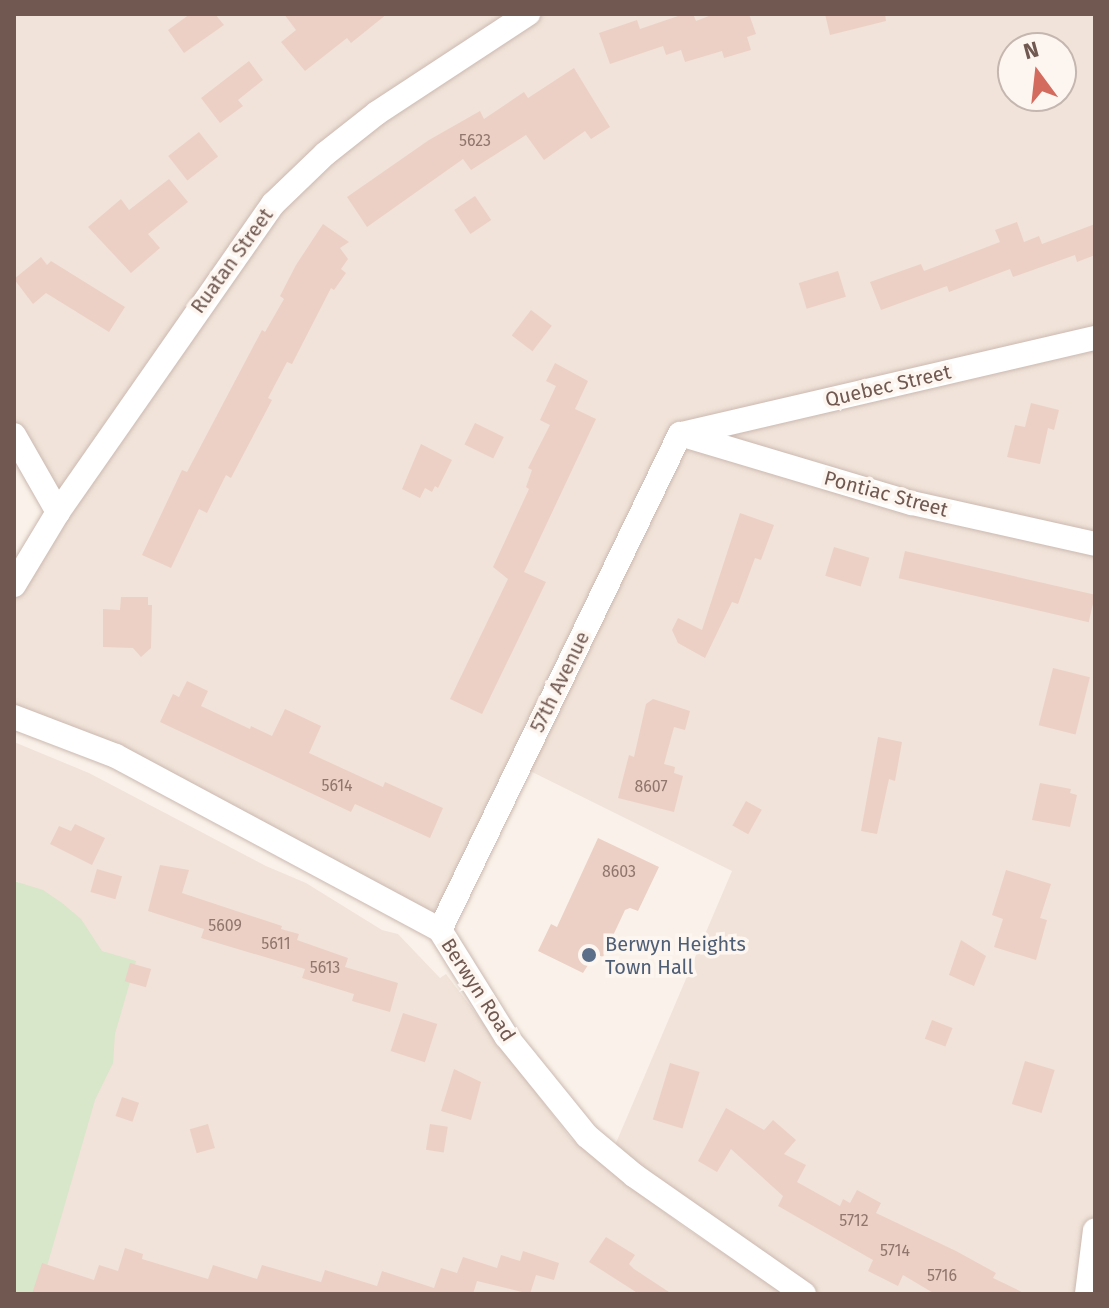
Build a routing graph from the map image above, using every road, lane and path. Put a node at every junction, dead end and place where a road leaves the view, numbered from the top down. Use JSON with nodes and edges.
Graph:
{"nodes":[{"id":1,"x":528,"y":14,"type":"edge"},
{"id":2,"x":1095,"y":338,"type":"edge"},
{"id":3,"x":680,"y":434,"type":"junction"},
{"id":4,"x":14,"y":435,"type":"edge"},
{"id":5,"x":58,"y":512,"type":"junction"},
{"id":6,"x":1095,"y":544,"type":"edge"},
{"id":7,"x":14,"y":585,"type":"edge"},
{"id":8,"x":14,"y":717,"type":"edge"},
{"id":9,"x":440,"y":930,"type":"junction"},
{"id":10,"x":1095,"y":1230,"type":"edge"},
{"id":11,"x":798,"y":1293,"type":"edge"},
{"id":12,"x":1087,"y":1294,"type":"edge"}],
"edges":[{"from":1,"to":5,"type":"street","name":"Ruatan Street"},
{"from":2,"to":3,"type":"street","name":"Quebec Street"},
{"from":3,"to":6,"type":"street","name":"Pontiac Street"},
{"from":3,"to":9,"type":"street","name":"57th Avenue"},
{"from":4,"to":5,"type":"street"},
{"from":5,"to":7,"type":"street","name":"Ruatan Street"},
{"from":8,"to":9,"type":"street","name":"Berwyn Road"},
{"from":9,"to":11,"type":"street","name":"Berwyn Road"},
{"from":10,"to":12,"type":"street"}]}
